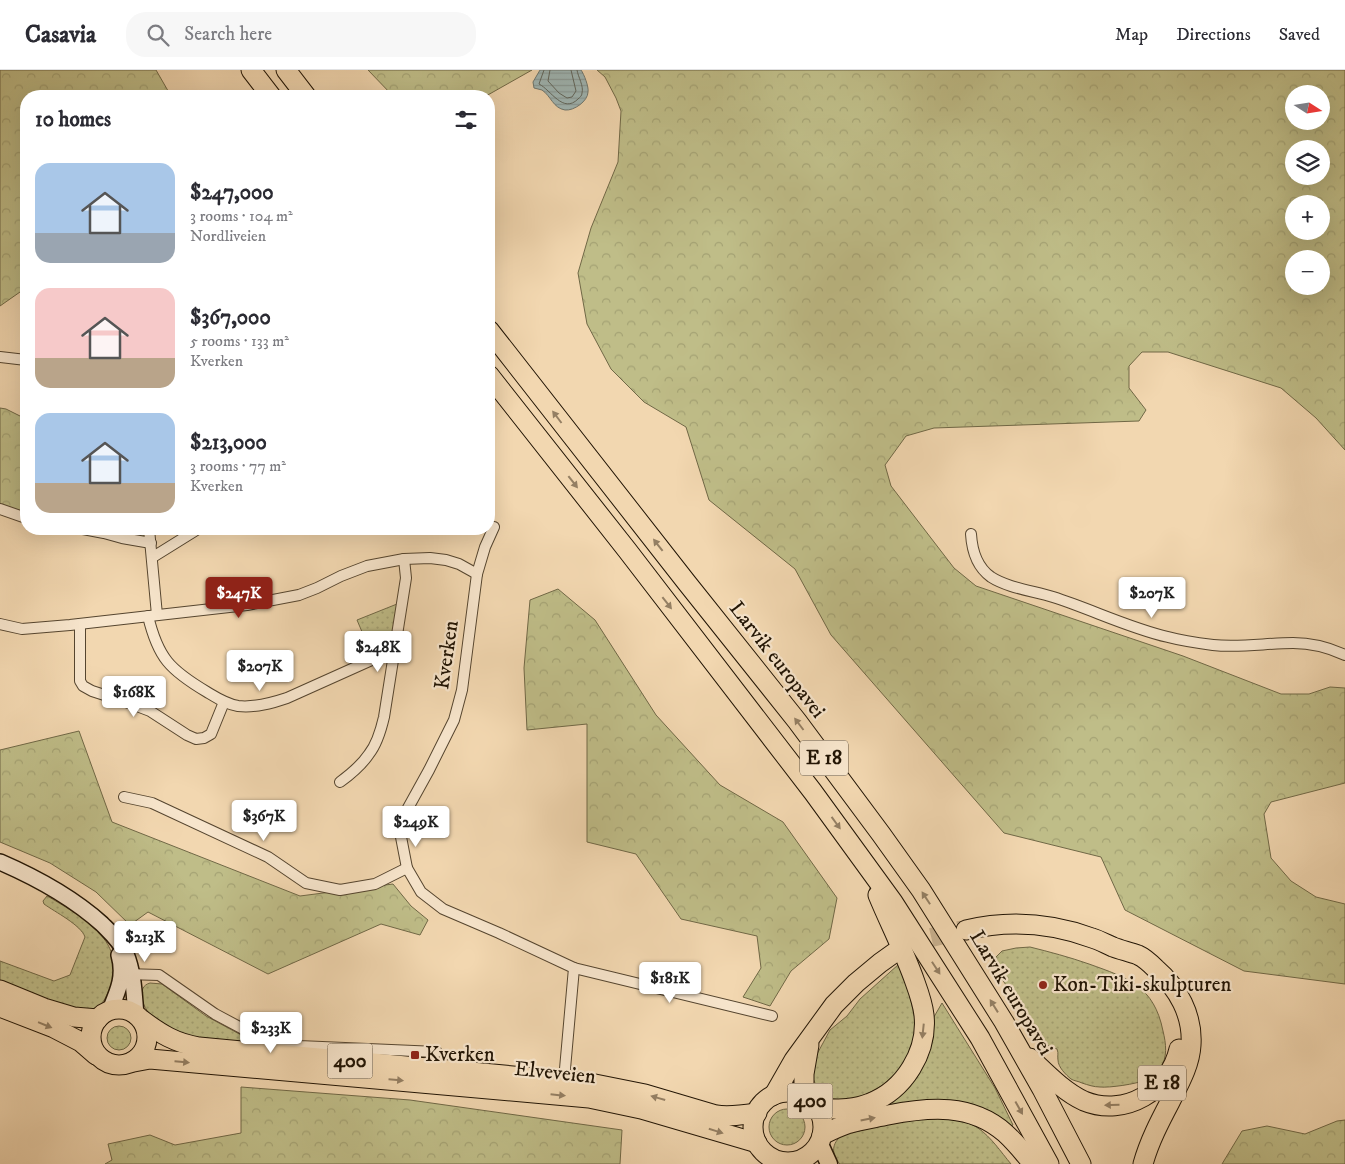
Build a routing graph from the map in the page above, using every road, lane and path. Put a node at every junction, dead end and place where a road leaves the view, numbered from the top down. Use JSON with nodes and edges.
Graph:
{"nodes":[{"id":1,"x":251,"y":70,"type":"edge"},
{"id":2,"x":286,"y":70,"type":"edge"},
{"id":3,"x":266,"y":90,"type":"edge"},
{"id":4,"x":301,"y":90,"type":"edge"},
{"id":5,"x":495,"y":338,"type":"edge"},
{"id":6,"x":0,"y":357,"type":"edge"},
{"id":7,"x":20,"y":359,"type":"edge"},
{"id":8,"x":495,"y":383,"type":"edge"},
{"id":9,"x":0,"y":509,"type":"edge"},
{"id":10,"x":20,"y":516,"type":"edge"},
{"id":11,"x":970,"y":534,"type":"dead end"},
{"id":12,"x":111,"y":535,"type":"edge"},
{"id":13,"x":150,"y":535,"type":"edge"},
{"id":14,"x":188,"y":535,"type":"edge"},
{"id":15,"x":490,"y":535,"type":"edge"},
{"id":16,"x":151,"y":543,"type":"junction"},
{"id":17,"x":152,"y":557,"type":"junction"},
{"id":18,"x":404,"y":559,"type":"junction"},
{"id":19,"x":477,"y":574,"type":"junction"},
{"id":20,"x":153,"y":616,"type":"junction"},
{"id":21,"x":0,"y":624,"type":"edge"},
{"id":22,"x":80,"y":624,"type":"junction"},
{"id":23,"x":394,"y":650,"type":"junction"},
{"id":24,"x":1345,"y":655,"type":"edge"},
{"id":25,"x":224,"y":702,"type":"junction"},
{"id":26,"x":340,"y":782,"type":"dead end"},
{"id":27,"x":124,"y":797,"type":"dead end"},
{"id":28,"x":860,"y":855,"type":"junction"},
{"id":29,"x":0,"y":862,"type":"edge"},
{"id":30,"x":407,"y":868,"type":"junction"},
{"id":31,"x":966,"y":930,"type":"tunnel mouth"},
{"id":32,"x":1112,"y":946,"type":"junction"},
{"id":33,"x":894,"y":953,"type":"tunnel mouth"},
{"id":34,"x":574,"y":968,"type":"junction"},
{"id":35,"x":127,"y":974,"type":"junction"},
{"id":36,"x":0,"y":990,"type":"edge"},
{"id":37,"x":0,"y":1006,"type":"edge"},
{"id":38,"x":104,"y":1014,"type":"junction"},
{"id":39,"x":772,"y":1016,"type":"dead end"},
{"id":40,"x":139,"y":1017,"type":"junction"},
{"id":41,"x":810,"y":1039,"type":"junction"},
{"id":42,"x":1019,"y":1048,"type":"junction"},
{"id":43,"x":437,"y":1052,"type":"dead end"},
{"id":44,"x":96,"y":1055,"type":"junction"},
{"id":45,"x":134,"y":1062,"type":"junction"},
{"id":46,"x":564,"y":1080,"type":"junction"},
{"id":47,"x":774,"y":1095,"type":"junction"},
{"id":48,"x":811,"y":1102,"type":"junction"},
{"id":49,"x":757,"y":1113,"type":"junction"},
{"id":50,"x":821,"y":1139,"type":"junction"},
{"id":51,"x":758,"y":1143,"type":"junction"},
{"id":52,"x":799,"y":1162,"type":"edge"},
{"id":53,"x":829,"y":1164,"type":"edge"},
{"id":54,"x":1033,"y":1164,"type":"edge"},
{"id":55,"x":1049,"y":1164,"type":"edge"},
{"id":56,"x":1081,"y":1164,"type":"edge"},
{"id":57,"x":1143,"y":1164,"type":"edge"}],
"edges":[{"from":1,"to":3,"type":"highway"},
{"from":2,"to":4,"type":"highway"},
{"from":42,"to":5,"type":"highway","name":"Larvik europavei","number":"E 18","one_way":true},
{"from":6,"to":7,"type":"street"},
{"from":8,"to":28,"type":"highway","number":"E 18","one_way":true},
{"from":9,"to":10,"type":"street"},
{"from":11,"to":24,"type":"street"},
{"from":12,"to":16,"type":"street"},
{"from":13,"to":16,"type":"street"},
{"from":14,"to":17,"type":"street"},
{"from":15,"to":19,"type":"street","name":"Kverken"},
{"from":16,"to":17,"type":"street"},
{"from":17,"to":20,"type":"street"},
{"from":18,"to":19,"type":"street"},
{"from":18,"to":20,"type":"street"},
{"from":18,"to":23,"type":"street"},
{"from":19,"to":30,"type":"street","name":"Kverken"},
{"from":20,"to":22,"type":"street"},
{"from":20,"to":25,"type":"street"},
{"from":21,"to":22,"type":"street"},
{"from":22,"to":25,"type":"street"},
{"from":23,"to":25,"type":"street"},
{"from":23,"to":26,"type":"street"},
{"from":27,"to":30,"type":"street"},
{"from":28,"to":48,"type":"highway","number":"E 18","one_way":true},
{"from":28,"to":55,"type":"highway","number":"E 18","one_way":true},
{"from":29,"to":35,"type":"main road"},
{"from":30,"to":34,"type":"street","name":"Kverken"},
{"from":31,"to":32,"type":"highway","number":"E 18"},
{"from":32,"to":42,"type":"highway","number":"E 18","one_way":true},
{"from":32,"to":57,"type":"highway","number":"E 18"},
{"from":33,"to":41,"type":"highway"},
{"from":34,"to":39,"type":"street","name":"Kverken"},
{"from":34,"to":46,"type":"street"},
{"from":35,"to":38,"type":"main road"},
{"from":35,"to":40,"type":"main road"},
{"from":35,"to":43,"type":"street"},
{"from":36,"to":38,"type":"highway","number":"400"},
{"from":37,"to":44,"type":"highway","number":"400","one_way":true},
{"from":38,"to":40,"type":"highway","number":"400"},
{"from":38,"to":44,"type":"highway"},
{"from":40,"to":45,"type":"highway"},
{"from":40,"to":46,"type":"highway","name":"Elveveien","number":"400"},
{"from":41,"to":47,"type":"highway"},
{"from":41,"to":48,"type":"highway"},
{"from":42,"to":56,"type":"highway","name":"Larvik europavei","number":"E 18"},
{"from":44,"to":45,"type":"highway","number":"400"},
{"from":45,"to":51,"type":"highway","name":"Elveveien","number":"400","one_way":true},
{"from":49,"to":46,"type":"highway","name":"Elveveien","number":"400","one_way":true},
{"from":47,"to":48,"type":"highway","number":"400"},
{"from":47,"to":49,"type":"highway","number":"400"},
{"from":48,"to":50,"type":"highway","number":"400"},
{"from":49,"to":51,"type":"highway","number":"400"},
{"from":50,"to":52,"type":"highway","number":"400"},
{"from":50,"to":53,"type":"main road"},
{"from":50,"to":54,"type":"highway","one_way":true},
{"from":51,"to":52,"type":"highway","number":"400"}]}
